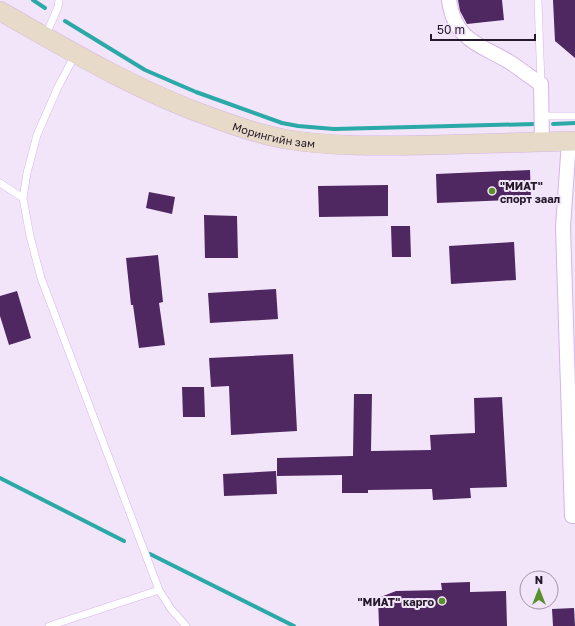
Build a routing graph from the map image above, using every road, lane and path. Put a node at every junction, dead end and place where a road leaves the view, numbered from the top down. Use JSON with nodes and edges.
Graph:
{"nodes":[{"id":1,"x":59,"y":0,"type":"edge"},
{"id":2,"x":449,"y":0,"type":"edge"},
{"id":3,"x":538,"y":0,"type":"edge"},
{"id":4,"x":0,"y":11,"type":"edge"},
{"id":5,"x":45,"y":37,"type":"junction"},
{"id":6,"x":75,"y":54,"type":"junction"},
{"id":7,"x":541,"y":84,"type":"junction"},
{"id":8,"x":541,"y":116,"type":"junction"},
{"id":9,"x":575,"y":116,"type":"edge"},
{"id":10,"x":572,"y":141,"type":"edge"},
{"id":11,"x":542,"y":142,"type":"junction"},
{"id":12,"x":0,"y":183,"type":"edge"},
{"id":13,"x":24,"y":198,"type":"junction"},
{"id":14,"x":575,"y":516,"type":"edge"},
{"id":15,"x":159,"y":590,"type":"junction"},
{"id":16,"x":49,"y":626,"type":"edge"},
{"id":17,"x":186,"y":626,"type":"edge"}],
"edges":[{"from":1,"to":5,"type":"lane"},
{"from":2,"to":7,"type":"street"},
{"from":3,"to":7,"type":"lane"},
{"from":4,"to":5,"type":"main road","name":"Морингийн зам"},
{"from":5,"to":6,"type":"main road","name":"Морингийн зам"},
{"from":6,"to":11,"type":"main road","name":"Морингийн зам"},
{"from":6,"to":13,"type":"lane"},
{"from":7,"to":8,"type":"street"},
{"from":8,"to":9,"type":"lane"},
{"from":8,"to":11,"type":"street"},
{"from":10,"to":11,"type":"main road","name":"Морингийн зам"},
{"from":10,"to":14,"type":"street"},
{"from":12,"to":13,"type":"lane"},
{"from":13,"to":15,"type":"lane"},
{"from":15,"to":16,"type":"lane"},
{"from":15,"to":17,"type":"lane"}]}
